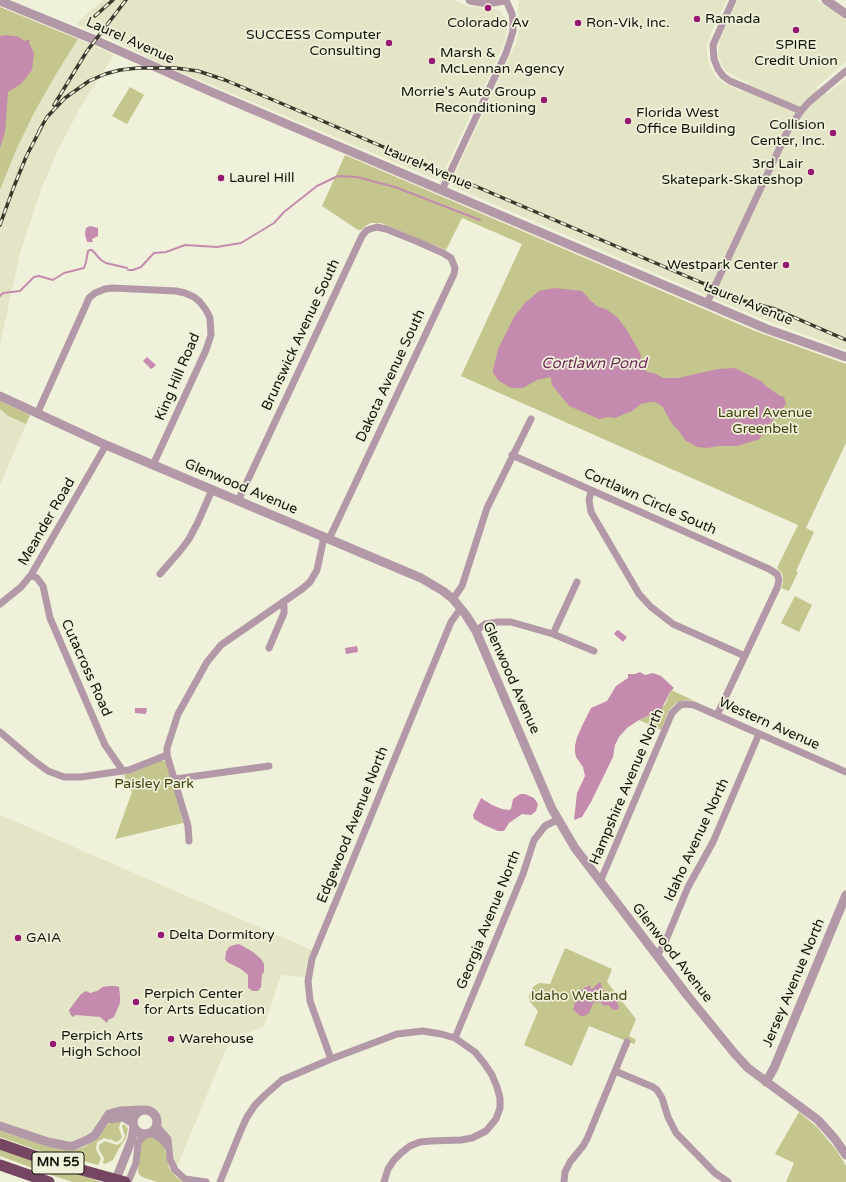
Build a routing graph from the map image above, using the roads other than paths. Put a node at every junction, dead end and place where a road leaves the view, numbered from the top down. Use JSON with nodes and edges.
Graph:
{"nodes":[{"id":1,"x":470,"y":0,"type":"edge"},
{"id":2,"x":505,"y":0,"type":"edge"},
{"id":3,"x":732,"y":0,"type":"edge"},
{"id":4,"x":826,"y":0,"type":"edge"},
{"id":5,"x":0,"y":1,"type":"edge"},
{"id":6,"x":846,"y":14,"type":"edge"},
{"id":7,"x":846,"y":71,"type":"edge"},
{"id":8,"x":801,"y":111,"type":"junction"},
{"id":9,"x":442,"y":190,"type":"junction"},
{"id":10,"x":416,"y":241,"type":"joint"},
{"id":11,"x":707,"y":303,"type":"junction"},
{"id":12,"x":846,"y":357,"type":"edge"},
{"id":13,"x":0,"y":396,"type":"edge"},
{"id":14,"x":37,"y":414,"type":"junction"},
{"id":15,"x":531,"y":419,"type":"dead end"},
{"id":16,"x":106,"y":444,"type":"junction"},
{"id":17,"x":512,"y":455,"type":"junction"},
{"id":18,"x":153,"y":464,"type":"junction"},
{"id":19,"x":212,"y":490,"type":"junction"},
{"id":20,"x":591,"y":491,"type":"junction"},
{"id":21,"x":238,"y":501,"type":"junction"},
{"id":22,"x":327,"y":538,"type":"junction"},
{"id":23,"x":160,"y":574,"type":"dead end"},
{"id":24,"x":30,"y":576,"type":"junction"},
{"id":25,"x":577,"y":582,"type":"dead end"},
{"id":26,"x":453,"y":600,"type":"junction"},
{"id":27,"x":283,"y":602,"type":"junction"},
{"id":28,"x":0,"y":604,"type":"edge"},
{"id":29,"x":461,"y":608,"type":"junction"},
{"id":30,"x":476,"y":631,"type":"junction"},
{"id":31,"x":553,"y":634,"type":"junction"},
{"id":32,"x":269,"y":648,"type":"dead end"},
{"id":33,"x":594,"y":651,"type":"dead end"},
{"id":34,"x":745,"y":656,"type":"junction"},
{"id":35,"x":680,"y":705,"type":"joint"},
{"id":36,"x":717,"y":715,"type":"junction"},
{"id":37,"x":0,"y":732,"type":"edge"},
{"id":38,"x":759,"y":734,"type":"junction"},
{"id":39,"x":167,"y":755,"type":"junction"},
{"id":40,"x":269,"y":766,"type":"dead end"},
{"id":41,"x":123,"y":771,"type":"junction"},
{"id":42,"x":846,"y":772,"type":"edge"},
{"id":43,"x":175,"y":780,"type":"junction"},
{"id":44,"x":557,"y":820,"type":"junction"},
{"id":45,"x":189,"y":840,"type":"dead end"},
{"id":46,"x":600,"y":882,"type":"junction"},
{"id":47,"x":846,"y":895,"type":"edge"},
{"id":48,"x":657,"y":956,"type":"junction"},
{"id":49,"x":455,"y":1038,"type":"junction"},
{"id":50,"x":627,"y":1042,"type":"dead end"},
{"id":51,"x":331,"y":1058,"type":"junction"},
{"id":52,"x":615,"y":1071,"type":"junction"},
{"id":53,"x":766,"y":1082,"type":"junction"},
{"id":54,"x":141,"y":1110,"type":"junction"},
{"id":55,"x":105,"y":1120,"type":"junction"},
{"id":56,"x":133,"y":1125,"type":"junction"},
{"id":57,"x":156,"y":1125,"type":"junction"},
{"id":58,"x":0,"y":1126,"type":"edge"},
{"id":59,"x":148,"y":1133,"type":"junction"},
{"id":60,"x":0,"y":1144,"type":"edge"},
{"id":61,"x":168,"y":1148,"type":"junction"},
{"id":62,"x":846,"y":1155,"type":"edge"},
{"id":63,"x":0,"y":1164,"type":"edge"},
{"id":64,"x":119,"y":1181,"type":"edge"},
{"id":65,"x":49,"y":1182,"type":"edge"},
{"id":66,"x":128,"y":1182,"type":"edge"},
{"id":67,"x":206,"y":1182,"type":"edge"},
{"id":68,"x":220,"y":1182,"type":"edge"},
{"id":69,"x":384,"y":1182,"type":"edge"},
{"id":70,"x":564,"y":1182,"type":"edge"},
{"id":71,"x":728,"y":1182,"type":"edge"}],
"edges":[{"from":1,"to":2,"type":"street"},
{"from":2,"to":9,"type":"street"},
{"from":3,"to":8,"type":"street"},
{"from":4,"to":6,"type":"street"},
{"from":5,"to":9,"type":"street","name":"Laurel Avenue"},
{"from":7,"to":8,"type":"street"},
{"from":8,"to":11,"type":"street"},
{"from":9,"to":11,"type":"street","name":"Laurel Avenue"},
{"from":10,"to":21,"type":"street","name":"Brunswick Avenue South"},
{"from":10,"to":22,"type":"street","name":"Dakota Avenue South"},
{"from":11,"to":12,"type":"street","name":"Laurel Avenue"},
{"from":13,"to":14,"type":"street","name":"Glenwood Avenue"},
{"from":14,"to":16,"type":"street","name":"Glenwood Avenue"},
{"from":14,"to":18,"type":"street","name":"King Hill Road"},
{"from":15,"to":17,"type":"street"},
{"from":16,"to":18,"type":"street","name":"Glenwood Avenue"},
{"from":16,"to":24,"type":"street","name":"Meander Road"},
{"from":17,"to":20,"type":"street","name":"Cortlawn Circle South"},
{"from":17,"to":26,"type":"street"},
{"from":18,"to":19,"type":"street","name":"Glenwood Avenue"},
{"from":19,"to":21,"type":"street","name":"Glenwood Avenue"},
{"from":19,"to":23,"type":"street"},
{"from":20,"to":34,"type":"street"},
{"from":20,"to":34,"type":"street","name":"Cortlawn Circle South"},
{"from":21,"to":22,"type":"street","name":"Glenwood Avenue"},
{"from":22,"to":26,"type":"street","name":"Glenwood Avenue"},
{"from":22,"to":27,"type":"street"},
{"from":24,"to":28,"type":"street","name":"Meander Road"},
{"from":24,"to":41,"type":"street","name":"Cutacross Road"},
{"from":25,"to":31,"type":"street"},
{"from":26,"to":29,"type":"street","name":"Glenwood Avenue"},
{"from":27,"to":32,"type":"street"},
{"from":27,"to":39,"type":"street"},
{"from":29,"to":30,"type":"street","name":"Glenwood Avenue"},
{"from":29,"to":51,"type":"street","name":"Edgewood Avenue North"},
{"from":30,"to":31,"type":"street"},
{"from":30,"to":44,"type":"street","name":"Glenwood Avenue"},
{"from":31,"to":33,"type":"street"},
{"from":34,"to":36,"type":"street"},
{"from":35,"to":36,"type":"street","name":"Western Avenue"},
{"from":35,"to":46,"type":"street","name":"Hampshire Avenue North"},
{"from":36,"to":38,"type":"street","name":"Western Avenue"},
{"from":37,"to":41,"type":"street"},
{"from":38,"to":42,"type":"street","name":"Western Avenue"},
{"from":38,"to":48,"type":"street","name":"Idaho Avenue North"},
{"from":39,"to":41,"type":"street"},
{"from":39,"to":43,"type":"street"},
{"from":40,"to":43,"type":"street"},
{"from":43,"to":45,"type":"street"},
{"from":44,"to":46,"type":"street","name":"Glenwood Avenue"},
{"from":44,"to":49,"type":"street","name":"Georgia Avenue North"},
{"from":46,"to":48,"type":"street","name":"Glenwood Avenue"},
{"from":47,"to":53,"type":"street","name":"Jersey Avenue North"},
{"from":48,"to":53,"type":"street","name":"Glenwood Avenue"},
{"from":49,"to":51,"type":"street"},
{"from":49,"to":69,"type":"street"},
{"from":50,"to":52,"type":"street"},
{"from":51,"to":68,"type":"street"},
{"from":52,"to":70,"type":"street"},
{"from":52,"to":71,"type":"street"},
{"from":53,"to":62,"type":"street","name":"Glenwood Avenue"},
{"from":54,"to":55,"type":"street"},
{"from":54,"to":56,"type":"street"},
{"from":54,"to":57,"type":"street"},
{"from":55,"to":56,"type":"street"},
{"from":55,"to":58,"type":"street"},
{"from":56,"to":59,"type":"street"},
{"from":56,"to":64,"type":"street"},
{"from":57,"to":59,"type":"street"},
{"from":57,"to":61,"type":"street"},
{"from":59,"to":61,"type":"street"},
{"from":59,"to":66,"type":"street"},
{"from":60,"to":64,"type":"highway","number":"MN 55"},
{"from":61,"to":67,"type":"street"},
{"from":63,"to":65,"type":"highway","number":"MN 55"}]}
